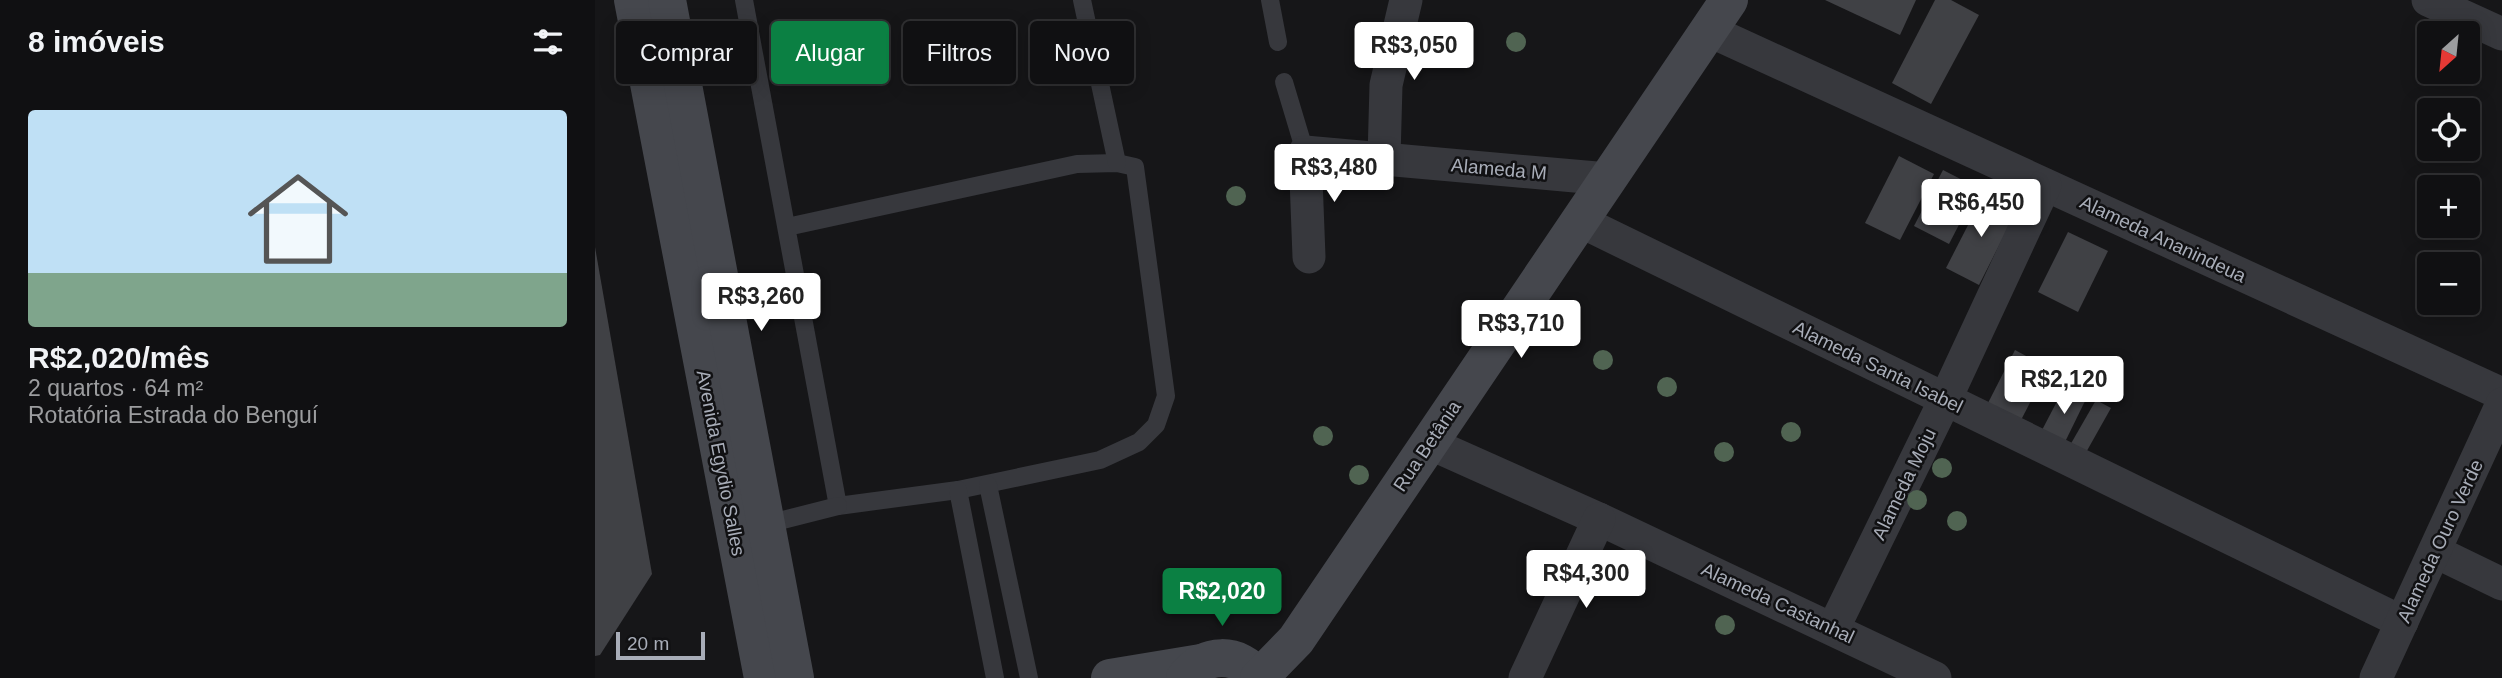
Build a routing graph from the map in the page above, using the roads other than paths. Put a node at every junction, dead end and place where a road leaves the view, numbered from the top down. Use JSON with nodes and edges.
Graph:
{"nodes":[{"id":1,"x":633,"y":0,"type":"edge"},
{"id":2,"x":667,"y":0,"type":"edge"},
{"id":3,"x":744,"y":0,"type":"edge"},
{"id":4,"x":1082,"y":0,"type":"edge"},
{"id":5,"x":1271,"y":0,"type":"edge"},
{"id":6,"x":1406,"y":0,"type":"edge"},
{"id":7,"x":2428,"y":0,"type":"edge"},
{"id":8,"x":1719,"y":16,"type":"edge"},
{"id":9,"x":2502,"y":34,"type":"edge"},
{"id":10,"x":1278,"y":42,"type":"dead end"},
{"id":11,"x":1284,"y":82,"type":"dead end"},
{"id":12,"x":1305,"y":152,"type":"junction"},
{"id":13,"x":1384,"y":158,"type":"junction"},
{"id":14,"x":1117,"y":163,"type":"junction"},
{"id":15,"x":1608,"y":179,"type":"junction"},
{"id":16,"x":2045,"y":185,"type":"junction"},
{"id":17,"x":1580,"y":221,"type":"junction"},
{"id":18,"x":787,"y":227,"type":"junction"},
{"id":19,"x":1309,"y":257,"type":"dead end"},
{"id":20,"x":2502,"y":394,"type":"edge"},
{"id":21,"x":1945,"y":400,"type":"junction"},
{"id":22,"x":2502,"y":404,"type":"edge"},
{"id":23,"x":1430,"y":443,"type":"junction"},
{"id":24,"x":988,"y":485,"type":"junction"},
{"id":25,"x":958,"y":490,"type":"junction"},
{"id":26,"x":838,"y":506,"type":"junction"},
{"id":27,"x":1599,"y":519,"type":"junction"},
{"id":28,"x":767,"y":524,"type":"junction"},
{"id":29,"x":2436,"y":552,"type":"junction"},
{"id":30,"x":2502,"y":584,"type":"edge"},
{"id":31,"x":2402,"y":622,"type":"junction"},
{"id":32,"x":1833,"y":629,"type":"junction"},
{"id":33,"x":1193,"y":670,"type":"edge"},
{"id":34,"x":763,"y":678,"type":"edge"},
{"id":35,"x":795,"y":678,"type":"edge"},
{"id":36,"x":995,"y":678,"type":"edge"},
{"id":37,"x":1029,"y":678,"type":"edge"},
{"id":38,"x":1110,"y":678,"type":"edge"},
{"id":39,"x":1259,"y":678,"type":"edge"},
{"id":40,"x":1525,"y":678,"type":"edge"},
{"id":41,"x":1935,"y":678,"type":"edge"},
{"id":42,"x":2376,"y":678,"type":"edge"}],
"edges":[{"from":1,"to":34,"type":"street","name":"Avenida Egydio Salles"},
{"from":2,"to":28,"type":"street","name":"Avenida Egydio Salles"},
{"from":3,"to":18,"type":"lane"},
{"from":4,"to":14,"type":"lane"},
{"from":5,"to":10,"type":"lane"},
{"from":6,"to":13,"type":"street"},
{"from":7,"to":9,"type":"street"},
{"from":8,"to":15,"type":"street","name":"Rua Betânia"},
{"from":8,"to":16,"type":"street","name":"Alameda Ananindeua"},
{"from":11,"to":12,"type":"lane"},
{"from":12,"to":13,"type":"street","name":"Alameda M"},
{"from":12,"to":19,"type":"street"},
{"from":13,"to":15,"type":"street","name":"Alameda M"},
{"from":14,"to":18,"type":"lane"},
{"from":14,"to":24,"type":"lane"},
{"from":15,"to":17,"type":"street","name":"Rua Betânia"},
{"from":16,"to":20,"type":"street","name":"Alameda Ananindeua"},
{"from":16,"to":21,"type":"street","name":"Alameda Moju"},
{"from":17,"to":21,"type":"street","name":"Alameda Santa Isabel"},
{"from":17,"to":23,"type":"street","name":"Rua Betânia"},
{"from":18,"to":26,"type":"lane"},
{"from":21,"to":31,"type":"street","name":"Alameda Santa Isabel"},
{"from":21,"to":32,"type":"street","name":"Alameda Moju"},
{"from":22,"to":29,"type":"street","name":"Alameda Ouro Verde"},
{"from":23,"to":27,"type":"street","name":"Alameda Castanhal"},
{"from":23,"to":39,"type":"street","name":"Rua Betânia"},
{"from":24,"to":25,"type":"lane"},
{"from":24,"to":37,"type":"lane"},
{"from":25,"to":26,"type":"lane"},
{"from":25,"to":36,"type":"lane"},
{"from":26,"to":28,"type":"lane"},
{"from":27,"to":32,"type":"street","name":"Alameda Castanhal"},
{"from":27,"to":40,"type":"street"},
{"from":28,"to":35,"type":"street","name":"Avenida Egydio Salles"},
{"from":29,"to":30,"type":"street"},
{"from":29,"to":31,"type":"street","name":"Alameda Ouro Verde"},
{"from":31,"to":42,"type":"street","name":"Alameda Ouro Verde"},
{"from":32,"to":41,"type":"street","name":"Alameda Castanhal"},
{"from":33,"to":38,"type":"street"},
{"from":33,"to":39,"type":"street"}]}
